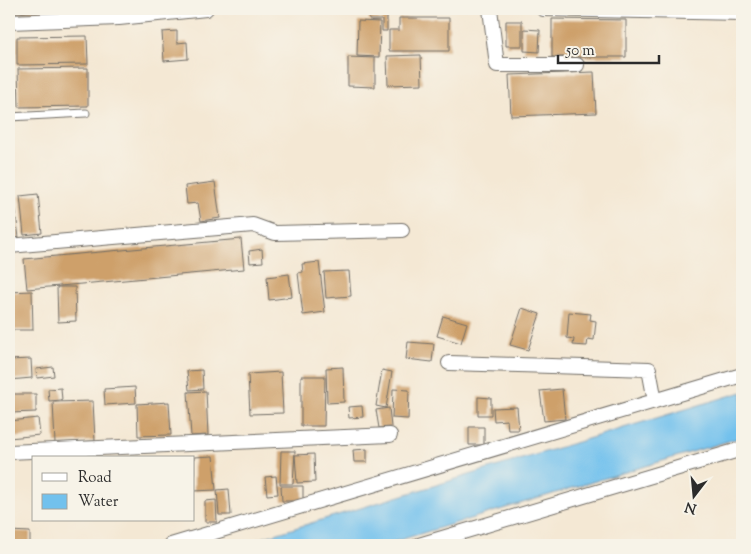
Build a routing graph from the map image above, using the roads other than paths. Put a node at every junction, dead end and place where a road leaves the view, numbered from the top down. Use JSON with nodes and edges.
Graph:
{"nodes":[{"id":1,"x":206,"y":9,"type":"edge"},
{"id":2,"x":490,"y":9,"type":"edge"},
{"id":3,"x":543,"y":9,"type":"edge"},
{"id":4,"x":119,"y":13,"type":"edge"},
{"id":5,"x":742,"y":13,"type":"edge"},
{"id":6,"x":9,"y":22,"type":"edge"},
{"id":7,"x":577,"y":65,"type":"dead end"},
{"id":8,"x":86,"y":113,"type":"dead end"},
{"id":9,"x":9,"y":117,"type":"edge"},
{"id":10,"x":402,"y":230,"type":"dead end"},
{"id":11,"x":9,"y":246,"type":"edge"},
{"id":12,"x":449,"y":363,"type":"dead end"},
{"id":13,"x":742,"y":376,"type":"edge"},
{"id":14,"x":654,"y":401,"type":"junction"},
{"id":15,"x":390,"y":435,"type":"dead end"},
{"id":16,"x":742,"y":448,"type":"edge"},
{"id":17,"x":9,"y":452,"type":"edge"},
{"id":18,"x":171,"y":545,"type":"edge"},
{"id":19,"x":419,"y":545,"type":"edge"}],
"edges":[{"from":1,"to":4,"type":"street"},
{"from":2,"to":7,"type":"street"},
{"from":3,"to":5,"type":"street"},
{"from":4,"to":6,"type":"street"},
{"from":8,"to":9,"type":"lane"},
{"from":10,"to":11,"type":"street"},
{"from":12,"to":14,"type":"street"},
{"from":13,"to":14,"type":"street"},
{"from":14,"to":18,"type":"street"},
{"from":15,"to":17,"type":"street"},
{"from":16,"to":19,"type":"street"}]}
